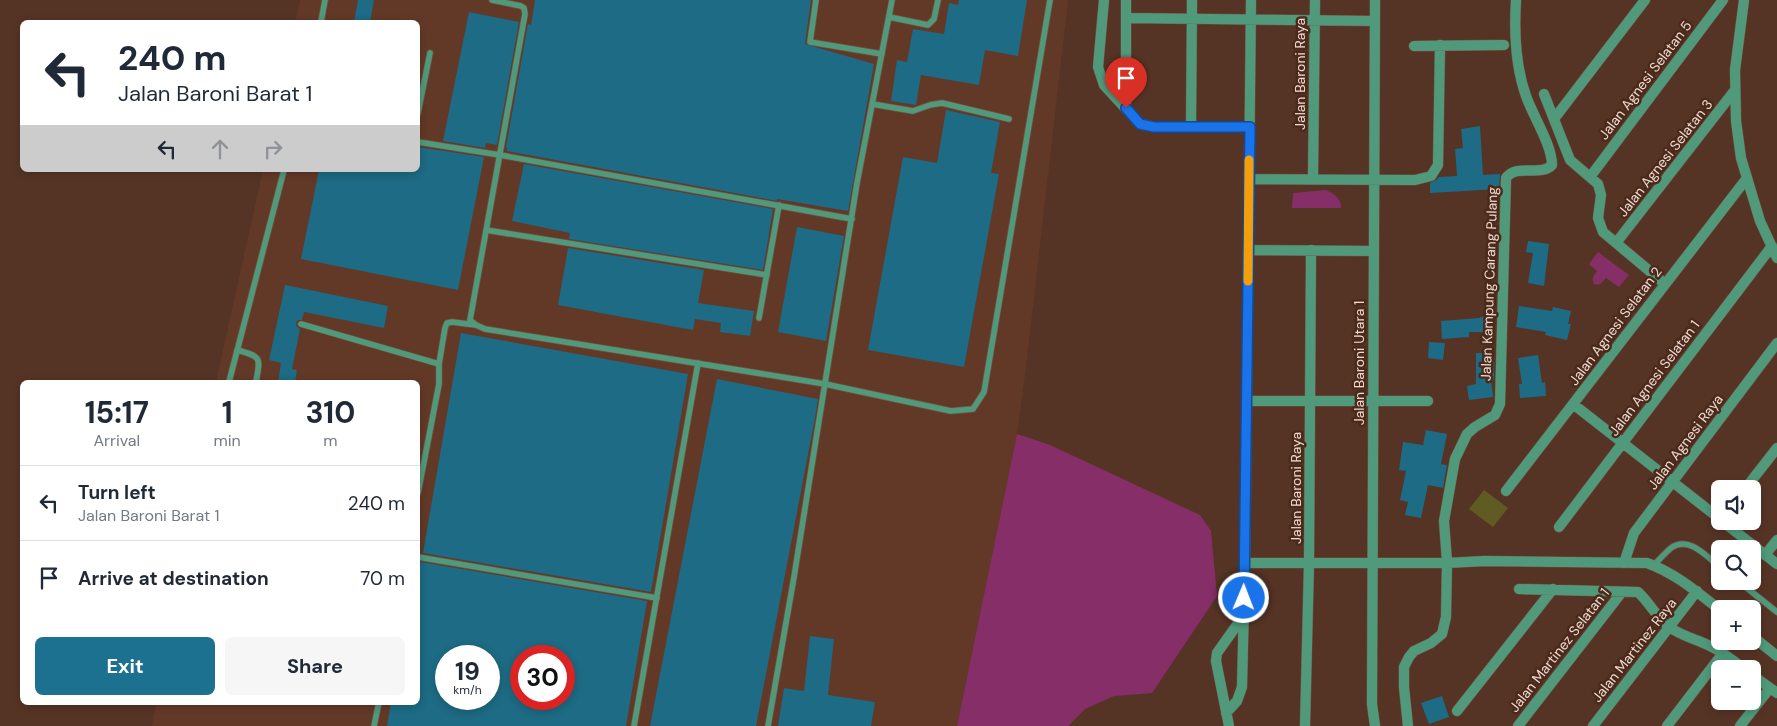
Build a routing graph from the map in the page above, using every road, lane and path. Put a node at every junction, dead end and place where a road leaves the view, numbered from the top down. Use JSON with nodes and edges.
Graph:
{"nodes":[{"id":1,"x":325,"y":0,"type":"edge"},
{"id":2,"x":492,"y":0,"type":"edge"},
{"id":3,"x":816,"y":0,"type":"edge"},
{"id":4,"x":892,"y":0,"type":"edge"},
{"id":5,"x":938,"y":0,"type":"edge"},
{"id":6,"x":1050,"y":0,"type":"edge"},
{"id":7,"x":1104,"y":0,"type":"edge"},
{"id":8,"x":1126,"y":0,"type":"edge"},
{"id":9,"x":1192,"y":0,"type":"edge"},
{"id":10,"x":1251,"y":0,"type":"edge"},
{"id":11,"x":1314,"y":0,"type":"edge"},
{"id":12,"x":1375,"y":0,"type":"edge"},
{"id":13,"x":1516,"y":0,"type":"edge"},
{"id":14,"x":1645,"y":0,"type":"edge"},
{"id":15,"x":1723,"y":0,"type":"edge"},
{"id":16,"x":1744,"y":0,"type":"edge"},
{"id":17,"x":889,"y":17,"type":"junction"},
{"id":18,"x":1126,"y":18,"type":"junction"},
{"id":19,"x":1192,"y":19,"type":"junction"},
{"id":20,"x":321,"y":20,"type":"edge"},
{"id":21,"x":1251,"y":20,"type":"junction"},
{"id":22,"x":1314,"y":20,"type":"junction"},
{"id":23,"x":1375,"y":20,"type":"junction"},
{"id":24,"x":1504,"y":45,"type":"dead end"},
{"id":25,"x":1414,"y":46,"type":"dead end"},
{"id":26,"x":1440,"y":46,"type":"junction"},
{"id":27,"x":430,"y":52,"type":"dead end"},
{"id":28,"x":882,"y":54,"type":"junction"},
{"id":29,"x":1735,"y":90,"type":"junction"},
{"id":30,"x":1544,"y":94,"type":"dead end"},
{"id":31,"x":420,"y":103,"type":"edge"},
{"id":32,"x":872,"y":104,"type":"junction"},
{"id":33,"x":1126,"y":108,"type":"junction"},
{"id":34,"x":1009,"y":119,"type":"dead end"},
{"id":35,"x":1554,"y":119,"type":"junction"},
{"id":36,"x":1191,"y":127,"type":"junction"},
{"id":37,"x":1250,"y":127,"type":"junction"},
{"id":38,"x":420,"y":142,"type":"edge"},
{"id":39,"x":500,"y":155,"type":"junction"},
{"id":40,"x":283,"y":172,"type":"edge"},
{"id":41,"x":1590,"y":177,"type":"junction"},
{"id":42,"x":1249,"y":178,"type":"junction"},
{"id":43,"x":1747,"y":178,"type":"junction"},
{"id":44,"x":1313,"y":179,"type":"junction"},
{"id":45,"x":1374,"y":180,"type":"junction"},
{"id":46,"x":778,"y":206,"type":"junction"},
{"id":47,"x":852,"y":219,"type":"junction"},
{"id":48,"x":486,"y":230,"type":"junction"},
{"id":49,"x":1616,"y":243,"type":"junction"},
{"id":50,"x":1772,"y":246,"type":"junction"},
{"id":51,"x":1248,"y":250,"type":"junction"},
{"id":52,"x":1311,"y":250,"type":"junction"},
{"id":53,"x":1374,"y":251,"type":"junction"},
{"id":54,"x":1777,"y":258,"type":"edge"},
{"id":55,"x":767,"y":275,"type":"junction"},
{"id":56,"x":1665,"y":284,"type":"junction"},
{"id":57,"x":759,"y":318,"type":"dead end"},
{"id":58,"x":301,"y":324,"type":"dead end"},
{"id":59,"x":476,"y":325,"type":"junction"},
{"id":60,"x":1777,"y":343,"type":"edge"},
{"id":61,"x":237,"y":350,"type":"junction"},
{"id":62,"x":698,"y":363,"type":"junction"},
{"id":63,"x":440,"y":364,"type":"junction"},
{"id":64,"x":230,"y":380,"type":"edge"},
{"id":65,"x":256,"y":380,"type":"edge"},
{"id":66,"x":825,"y":384,"type":"junction"},
{"id":67,"x":1246,"y":401,"type":"junction"},
{"id":68,"x":1310,"y":401,"type":"junction"},
{"id":69,"x":1428,"y":401,"type":"dead end"},
{"id":70,"x":1373,"y":402,"type":"junction"},
{"id":71,"x":1573,"y":404,"type":"junction"},
{"id":72,"x":1623,"y":442,"type":"junction"},
{"id":73,"x":1777,"y":448,"type":"edge"},
{"id":74,"x":1752,"y":480,"type":"edge"},
{"id":75,"x":1673,"y":482,"type":"junction"},
{"id":76,"x":420,"y":483,"type":"edge"},
{"id":77,"x":1506,"y":491,"type":"dead end"},
{"id":78,"x":1711,"y":512,"type":"edge"},
{"id":79,"x":1559,"y":527,"type":"dead end"},
{"id":80,"x":1734,"y":530,"type":"edge"},
{"id":81,"x":1777,"y":540,"type":"edge"},
{"id":82,"x":1765,"y":555,"type":"junction"},
{"id":83,"x":420,"y":557,"type":"edge"},
{"id":84,"x":1711,"y":560,"type":"edge"},
{"id":85,"x":1309,"y":563,"type":"junction"},
{"id":86,"x":1372,"y":563,"type":"junction"},
{"id":87,"x":1447,"y":563,"type":"junction"},
{"id":88,"x":1624,"y":563,"type":"junction"},
{"id":89,"x":1245,"y":564,"type":"junction"},
{"id":90,"x":1777,"y":564,"type":"edge"},
{"id":91,"x":1654,"y":565,"type":"junction"},
{"id":92,"x":1519,"y":589,"type":"dead end"},
{"id":93,"x":1553,"y":589,"type":"junction"},
{"id":94,"x":1749,"y":590,"type":"edge"},
{"id":95,"x":1697,"y":591,"type":"junction"},
{"id":96,"x":1622,"y":592,"type":"junction"},
{"id":97,"x":657,"y":598,"type":"junction"},
{"id":98,"x":1711,"y":603,"type":"edge"},
{"id":99,"x":1777,"y":612,"type":"edge"},
{"id":100,"x":1244,"y":615,"type":"junction"},
{"id":101,"x":1669,"y":626,"type":"junction"},
{"id":102,"x":1761,"y":643,"type":"edge"},
{"id":103,"x":1723,"y":653,"type":"junction"},
{"id":104,"x":1777,"y":656,"type":"edge"},
{"id":105,"x":1732,"y":660,"type":"edge"},
{"id":106,"x":1761,"y":681,"type":"edge"},
{"id":107,"x":1773,"y":690,"type":"edge"},
{"id":108,"x":378,"y":705,"type":"edge"},
{"id":109,"x":1457,"y":712,"type":"dead end"},
{"id":110,"x":1226,"y":713,"type":"junction"},
{"id":111,"x":374,"y":726,"type":"edge"},
{"id":112,"x":634,"y":726,"type":"edge"},
{"id":113,"x":768,"y":726,"type":"edge"},
{"id":114,"x":1229,"y":726,"type":"edge"},
{"id":115,"x":1305,"y":726,"type":"edge"},
{"id":116,"x":1375,"y":726,"type":"edge"},
{"id":117,"x":1408,"y":726,"type":"edge"},
{"id":118,"x":1518,"y":726,"type":"edge"},
{"id":119,"x":1593,"y":726,"type":"edge"},
{"id":120,"x":1667,"y":726,"type":"edge"},
{"id":121,"x":1740,"y":726,"type":"edge"}],
"edges":[{"from":1,"to":20,"type":"lane"},
{"from":2,"to":39,"type":"lane"},
{"from":3,"to":28,"type":"lane"},
{"from":4,"to":17,"type":"lane"},
{"from":5,"to":17,"type":"lane"},
{"from":6,"to":66,"type":"lane"},
{"from":7,"to":33,"type":"street"},
{"from":8,"to":18,"type":"street"},
{"from":9,"to":19,"type":"street"},
{"from":10,"to":21,"type":"street"},
{"from":11,"to":22,"type":"street","name":"Jalan Baroni Raya"},
{"from":12,"to":23,"type":"street","name":"Jalan Baroni Utara 1"},
{"from":13,"to":87,"type":"street","name":"Jalan Kampung Carang Pulang"},
{"from":14,"to":35,"type":"street"},
{"from":15,"to":41,"type":"street","name":"Jalan Agnesi Selatan 5"},
{"from":16,"to":29,"type":"street"},
{"from":17,"to":28,"type":"lane"},
{"from":18,"to":19,"type":"street"},
{"from":18,"to":33,"type":"street"},
{"from":19,"to":21,"type":"street"},
{"from":19,"to":36,"type":"street"},
{"from":21,"to":22,"type":"street"},
{"from":21,"to":37,"type":"street"},
{"from":22,"to":23,"type":"street"},
{"from":22,"to":44,"type":"street","name":"Jalan Baroni Raya"},
{"from":23,"to":45,"type":"street","name":"Jalan Baroni Utara 1"},
{"from":24,"to":26,"type":"street"},
{"from":25,"to":26,"type":"street"},
{"from":26,"to":45,"type":"street"},
{"from":27,"to":31,"type":"lane"},
{"from":28,"to":32,"type":"lane"},
{"from":29,"to":43,"type":"street"},
{"from":29,"to":49,"type":"street","name":"Jalan Agnesi Selatan 3"},
{"from":30,"to":35,"type":"street"},
{"from":32,"to":34,"type":"lane"},
{"from":32,"to":47,"type":"lane"},
{"from":33,"to":36,"type":"street"},
{"from":35,"to":41,"type":"street"},
{"from":36,"to":37,"type":"street"},
{"from":37,"to":42,"type":"street"},
{"from":38,"to":39,"type":"lane"},
{"from":39,"to":46,"type":"lane"},
{"from":39,"to":48,"type":"lane"},
{"from":40,"to":61,"type":"lane"},
{"from":41,"to":49,"type":"street"},
{"from":42,"to":44,"type":"street"},
{"from":42,"to":51,"type":"street"},
{"from":43,"to":50,"type":"street"},
{"from":43,"to":56,"type":"street","name":"Jalan Agnesi Selatan 2"},
{"from":44,"to":45,"type":"street"},
{"from":45,"to":53,"type":"street","name":"Jalan Baroni Utara 1"},
{"from":46,"to":47,"type":"lane"},
{"from":46,"to":55,"type":"lane"},
{"from":47,"to":66,"type":"lane"},
{"from":48,"to":55,"type":"lane"},
{"from":48,"to":59,"type":"lane"},
{"from":49,"to":56,"type":"street"},
{"from":50,"to":54,"type":"street"},
{"from":50,"to":72,"type":"street","name":"Jalan Agnesi Selatan 1"},
{"from":51,"to":52,"type":"street"},
{"from":51,"to":67,"type":"street"},
{"from":52,"to":53,"type":"street"},
{"from":52,"to":68,"type":"street","name":"Jalan Baroni Raya"},
{"from":53,"to":70,"type":"street","name":"Jalan Baroni Utara 1"},
{"from":55,"to":57,"type":"lane"},
{"from":56,"to":71,"type":"street","name":"Jalan Agnesi Selatan 2"},
{"from":58,"to":63,"type":"lane"},
{"from":59,"to":62,"type":"lane"},
{"from":59,"to":63,"type":"lane"},
{"from":60,"to":75,"type":"street","name":"Jalan Agnesi Raya"},
{"from":61,"to":64,"type":"lane"},
{"from":61,"to":65,"type":"lane"},
{"from":62,"to":66,"type":"lane"},
{"from":62,"to":97,"type":"lane"},
{"from":63,"to":76,"type":"lane"},
{"from":66,"to":113,"type":"lane"},
{"from":67,"to":68,"type":"street"},
{"from":67,"to":89,"type":"street"},
{"from":68,"to":70,"type":"street"},
{"from":68,"to":85,"type":"street","name":"Jalan Baroni Raya"},
{"from":69,"to":70,"type":"street"},
{"from":70,"to":86,"type":"street","name":"Jalan Baroni Utara 1"},
{"from":71,"to":72,"type":"street"},
{"from":71,"to":77,"type":"street","name":"Jalan Agnesi Selatan 2"},
{"from":72,"to":75,"type":"street"},
{"from":72,"to":79,"type":"street","name":"Jalan Agnesi Selatan 1"},
{"from":73,"to":74,"type":"street"},
{"from":75,"to":78,"type":"street"},
{"from":75,"to":88,"type":"street","name":"Jalan Agnesi Raya"},
{"from":80,"to":82,"type":"street"},
{"from":81,"to":82,"type":"street"},
{"from":82,"to":90,"type":"street"},
{"from":83,"to":97,"type":"lane"},
{"from":84,"to":91,"type":"lane"},
{"from":85,"to":86,"type":"street"},
{"from":85,"to":89,"type":"street"},
{"from":85,"to":115,"type":"street","name":"Jalan Baroni Raya"},
{"from":86,"to":87,"type":"street"},
{"from":86,"to":116,"type":"street","name":"Jalan Baroni Utara 1"},
{"from":87,"to":88,"type":"street"},
{"from":87,"to":117,"type":"street"},
{"from":88,"to":91,"type":"street"},
{"from":89,"to":100,"type":"street"},
{"from":91,"to":95,"type":"street"},
{"from":92,"to":93,"type":"street"},
{"from":93,"to":96,"type":"street"},
{"from":93,"to":109,"type":"street"},
{"from":94,"to":99,"type":"lane"},
{"from":95,"to":98,"type":"street"},
{"from":95,"to":101,"type":"street","name":"Jalan Martinez Raya"},
{"from":96,"to":101,"type":"street"},
{"from":96,"to":118,"type":"street","name":"Jalan Martinez Selatan 1"},
{"from":97,"to":112,"type":"lane"},
{"from":100,"to":110,"type":"street"},
{"from":100,"to":110,"type":"street"},
{"from":101,"to":103,"type":"street"},
{"from":101,"to":119,"type":"street","name":"Jalan Martinez Raya"},
{"from":102,"to":104,"type":"street"},
{"from":103,"to":105,"type":"street"},
{"from":103,"to":120,"type":"street"},
{"from":106,"to":107,"type":"street"},
{"from":107,"to":121,"type":"street"},
{"from":108,"to":111,"type":"lane"},
{"from":110,"to":114,"type":"street"}]}
